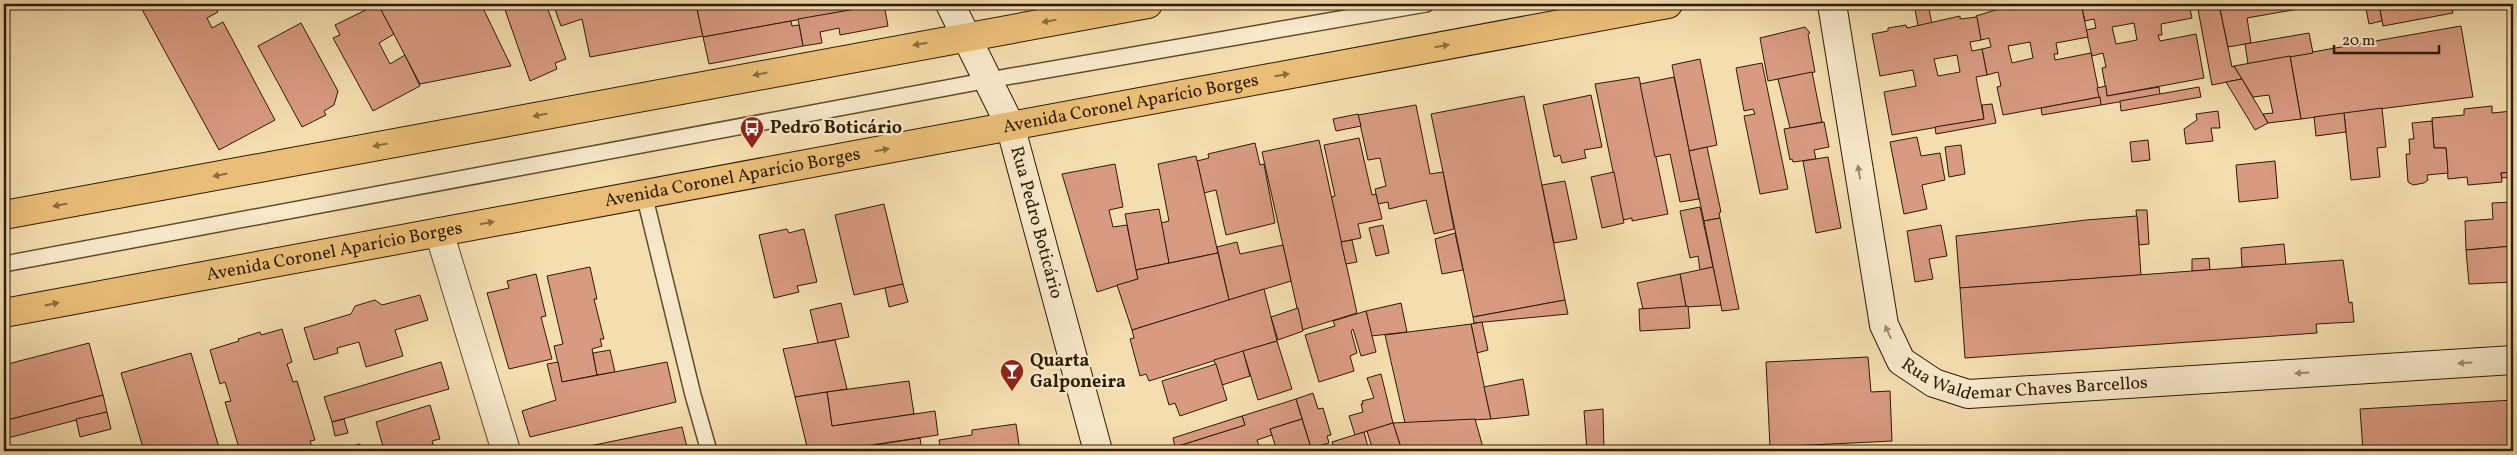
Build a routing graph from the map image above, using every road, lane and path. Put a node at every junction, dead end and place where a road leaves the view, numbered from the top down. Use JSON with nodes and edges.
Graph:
{"nodes":[{"id":1,"x":950,"y":4,"type":"edge"},
{"id":2,"x":1148,"y":4,"type":"edge"},
{"id":3,"x":1426,"y":4,"type":"edge"},
{"id":4,"x":1586,"y":4,"type":"edge"},
{"id":5,"x":1668,"y":4,"type":"edge"},
{"id":6,"x":1832,"y":4,"type":"edge"},
{"id":7,"x":1617,"y":13,"type":"junction"},
{"id":8,"x":968,"y":36,"type":"junction"},
{"id":9,"x":989,"y":80,"type":"junction"},
{"id":10,"x":1010,"y":125,"type":"junction"},
{"id":11,"x":644,"y":194,"type":"junction"},
{"id":12,"x":4,"y":215,"type":"edge"},
{"id":13,"x":439,"y":232,"type":"junction"},
{"id":14,"x":4,"y":264,"type":"edge"},
{"id":15,"x":4,"y":313,"type":"edge"},
{"id":16,"x":2513,"y":360,"type":"edge"},
{"id":17,"x":506,"y":451,"type":"edge"},
{"id":18,"x":709,"y":451,"type":"edge"},
{"id":19,"x":1098,"y":451,"type":"edge"}],
"edges":[{"from":1,"to":8,"type":"street","name":"Rua Pedro Boticário"},
{"from":2,"to":8,"type":"main road","one_way":true},
{"from":3,"to":9,"type":"lane"},
{"from":4,"to":7,"type":"lane"},
{"from":5,"to":7,"type":"main road","name":"Avenida Coronel Aparício Borges"},
{"from":16,"to":6,"type":"street","name":"Rua Waldemar Chaves Barcellos","one_way":true},
{"from":10,"to":7,"type":"main road","name":"Avenida Coronel Aparício Borges","one_way":true},
{"from":8,"to":9,"type":"street","name":"Rua Pedro Boticário"},
{"from":8,"to":12,"type":"main road","one_way":true},
{"from":9,"to":10,"type":"street","name":"Rua Pedro Boticário"},
{"from":9,"to":14,"type":"lane"},
{"from":11,"to":10,"type":"main road","name":"Avenida Coronel Aparício Borges","one_way":true},
{"from":10,"to":19,"type":"street","name":"Rua Pedro Boticário"},
{"from":13,"to":11,"type":"main road","name":"Avenida Coronel Aparício Borges","one_way":true},
{"from":11,"to":18,"type":"lane"},
{"from":15,"to":13,"type":"main road","name":"Avenida Coronel Aparício Borges","one_way":true},
{"from":13,"to":17,"type":"street"}]}
